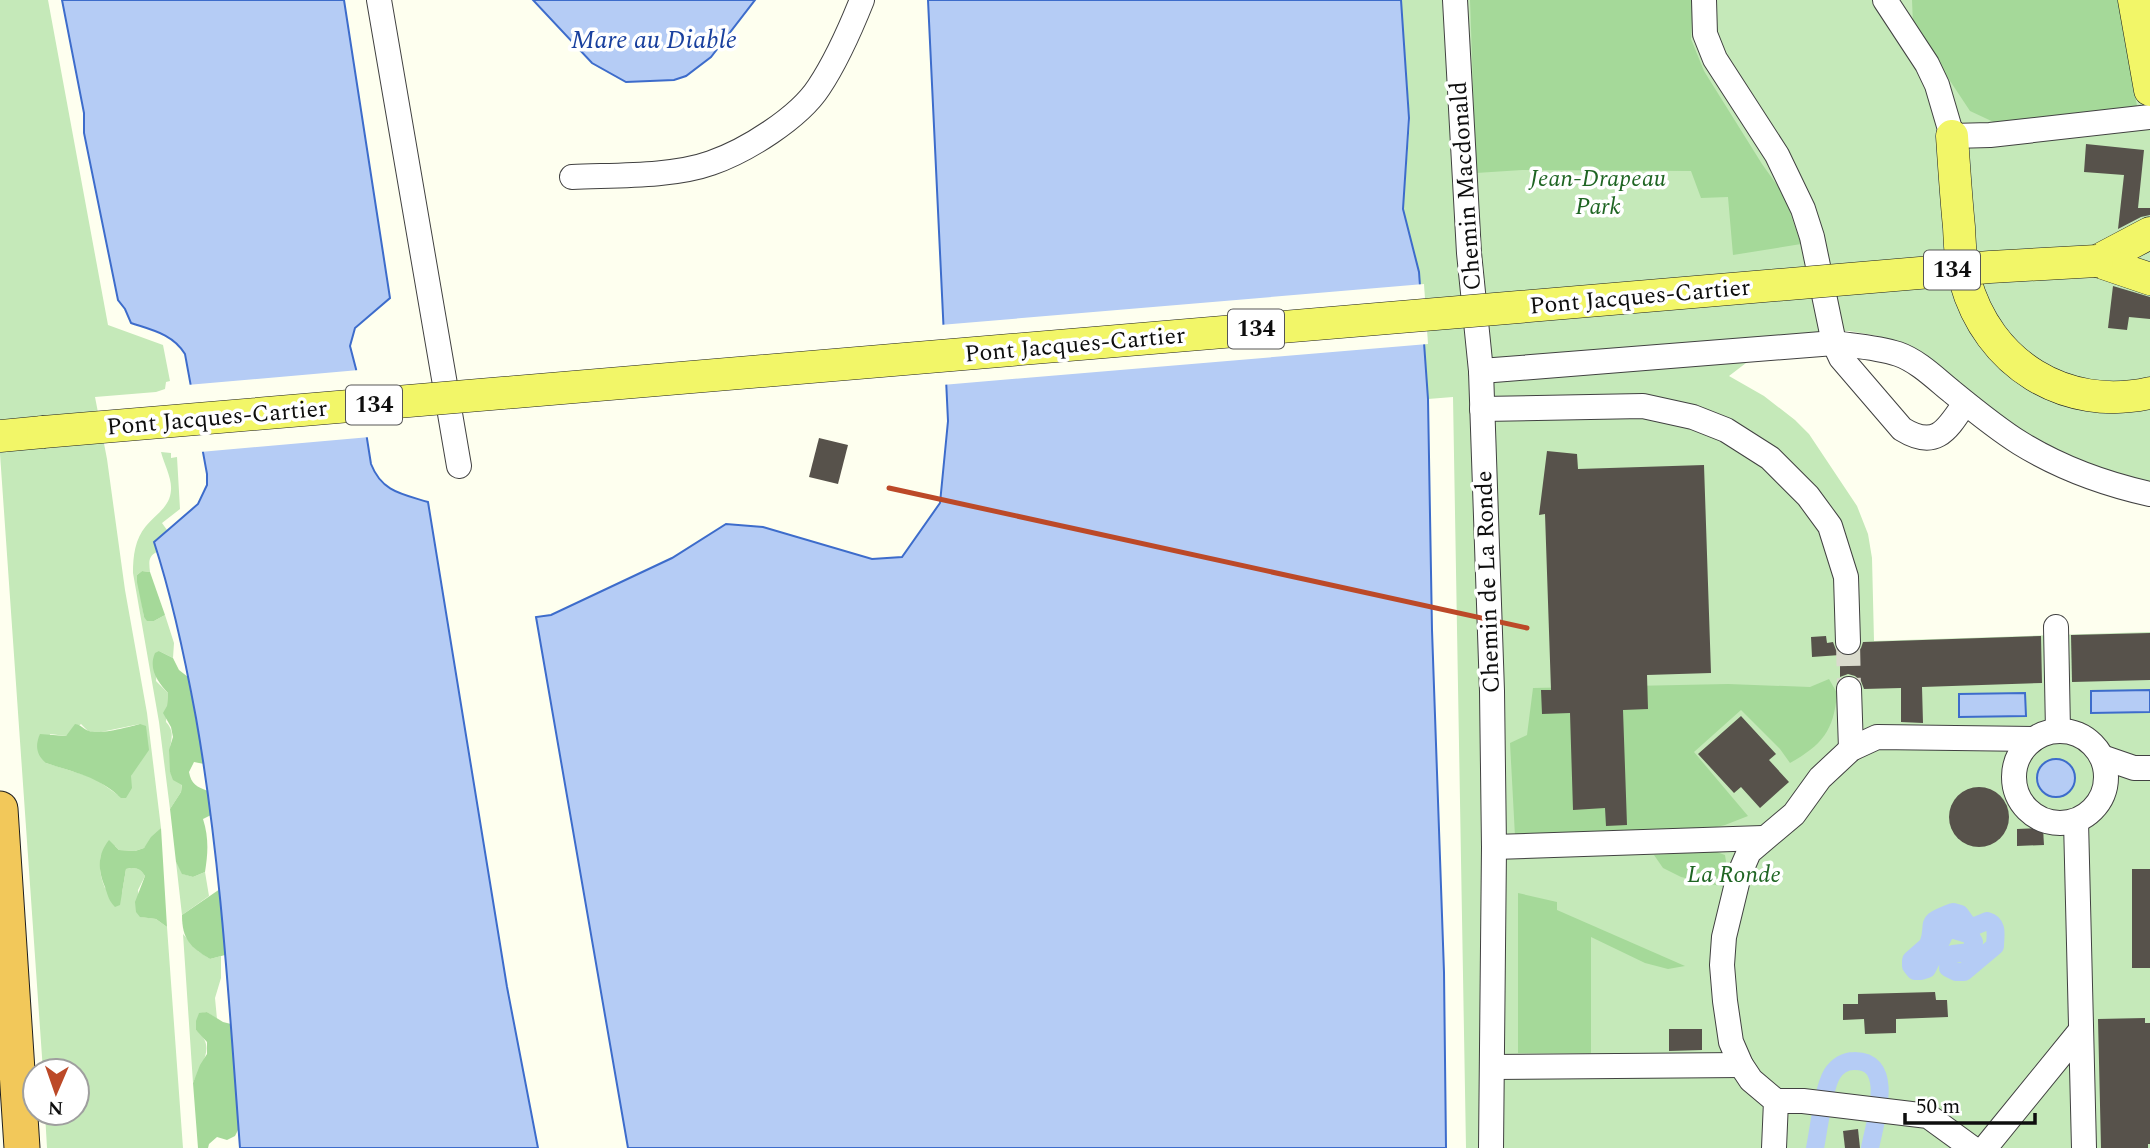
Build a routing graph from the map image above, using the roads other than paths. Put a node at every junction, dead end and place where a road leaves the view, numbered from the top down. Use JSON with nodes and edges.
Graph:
{"nodes":[{"id":1,"x":379,"y":0,"type":"edge"},
{"id":2,"x":862,"y":0,"type":"edge"},
{"id":3,"x":1455,"y":0,"type":"edge"},
{"id":4,"x":1704,"y":0,"type":"edge"},
{"id":5,"x":1887,"y":2,"type":"edge"},
{"id":6,"x":2135,"y":8,"type":"edge"},
{"id":7,"x":2150,"y":90,"type":"edge"},
{"id":8,"x":2150,"y":117,"type":"edge"},
{"id":9,"x":1952,"y":136,"type":"junction"},
{"id":10,"x":572,"y":177,"type":"dead end"},
{"id":11,"x":2150,"y":233,"type":"edge"},
{"id":12,"x":2097,"y":261,"type":"junction"},
{"id":13,"x":2150,"y":262,"type":"edge"},
{"id":14,"x":2150,"y":279,"type":"edge"},
{"id":15,"x":1834,"y":344,"type":"junction"},
{"id":16,"x":1481,"y":371,"type":"junction"},
{"id":17,"x":2150,"y":393,"type":"edge"},
{"id":18,"x":1965,"y":404,"type":"junction"},
{"id":19,"x":1482,"y":409,"type":"junction"},
{"id":20,"x":0,"y":436,"type":"edge"},
{"id":21,"x":458,"y":466,"type":"dead end"},
{"id":22,"x":2150,"y":494,"type":"edge"},
{"id":23,"x":2056,"y":627,"type":"dead end"},
{"id":24,"x":1848,"y":642,"type":"tunnel mouth"},
{"id":25,"x":1849,"y":689,"type":"tunnel mouth"},
{"id":26,"x":2058,"y":731,"type":"junction"},
{"id":27,"x":2034,"y":739,"type":"junction"},
{"id":28,"x":1851,"y":749,"type":"junction"},
{"id":29,"x":2102,"y":757,"type":"junction"},
{"id":30,"x":2150,"y":768,"type":"edge"},
{"id":31,"x":0,"y":809,"type":"edge"},
{"id":32,"x":2076,"y":821,"type":"junction"},
{"id":33,"x":1763,"y":838,"type":"junction"},
{"id":34,"x":1494,"y":847,"type":"junction"},
{"id":35,"x":2081,"y":1030,"type":"junction"},
{"id":36,"x":1741,"y":1065,"type":"junction"},
{"id":37,"x":1492,"y":1067,"type":"junction"},
{"id":38,"x":1776,"y":1101,"type":"junction"},
{"id":39,"x":22,"y":1148,"type":"edge"},
{"id":40,"x":1491,"y":1148,"type":"edge"},
{"id":41,"x":1774,"y":1148,"type":"edge"},
{"id":42,"x":1972,"y":1148,"type":"edge"},
{"id":43,"x":1985,"y":1148,"type":"edge"},
{"id":44,"x":2084,"y":1148,"type":"edge"}],
"edges":[{"from":1,"to":21,"type":"street"},
{"from":2,"to":10,"type":"street"},
{"from":3,"to":16,"type":"street","name":"Chemin Macdonald"},
{"from":4,"to":15,"type":"street"},
{"from":5,"to":9,"type":"street"},
{"from":6,"to":7,"type":"main road"},
{"from":8,"to":9,"type":"street"},
{"from":9,"to":17,"type":"main road"},
{"from":11,"to":12,"type":"main road"},
{"from":12,"to":13,"type":"main road","name":"Pont Jacques-Cartier","number":"134"},
{"from":12,"to":14,"type":"main road"},
{"from":12,"to":20,"type":"main road","name":"Pont Jacques-Cartier","number":"134","bridge":true},
{"from":15,"to":16,"type":"street"},
{"from":15,"to":18,"type":"street"},
{"from":15,"to":18,"type":"street"},
{"from":16,"to":19,"type":"street","name":"Chemin de La Ronde"},
{"from":18,"to":22,"type":"street"},
{"from":19,"to":24,"type":"street"},
{"from":19,"to":34,"type":"street","name":"Chemin de La Ronde"},
{"from":23,"to":26,"type":"street"},
{"from":25,"to":28,"type":"street"},
{"from":26,"to":27,"type":"street"},
{"from":26,"to":29,"type":"street"},
{"from":27,"to":28,"type":"street"},
{"from":27,"to":32,"type":"street"},
{"from":28,"to":33,"type":"street"},
{"from":29,"to":30,"type":"street"},
{"from":29,"to":32,"type":"street"},
{"from":31,"to":39,"type":"highway"},
{"from":32,"to":35,"type":"street"},
{"from":33,"to":34,"type":"street"},
{"from":33,"to":36,"type":"street"},
{"from":34,"to":37,"type":"street","name":"Chemin de La Ronde"},
{"from":35,"to":43,"type":"street"},
{"from":35,"to":44,"type":"street"},
{"from":36,"to":37,"type":"street"},
{"from":36,"to":38,"type":"street"},
{"from":37,"to":40,"type":"street","name":"Chemin de La Ronde"},
{"from":38,"to":41,"type":"street"},
{"from":38,"to":42,"type":"street"}]}
